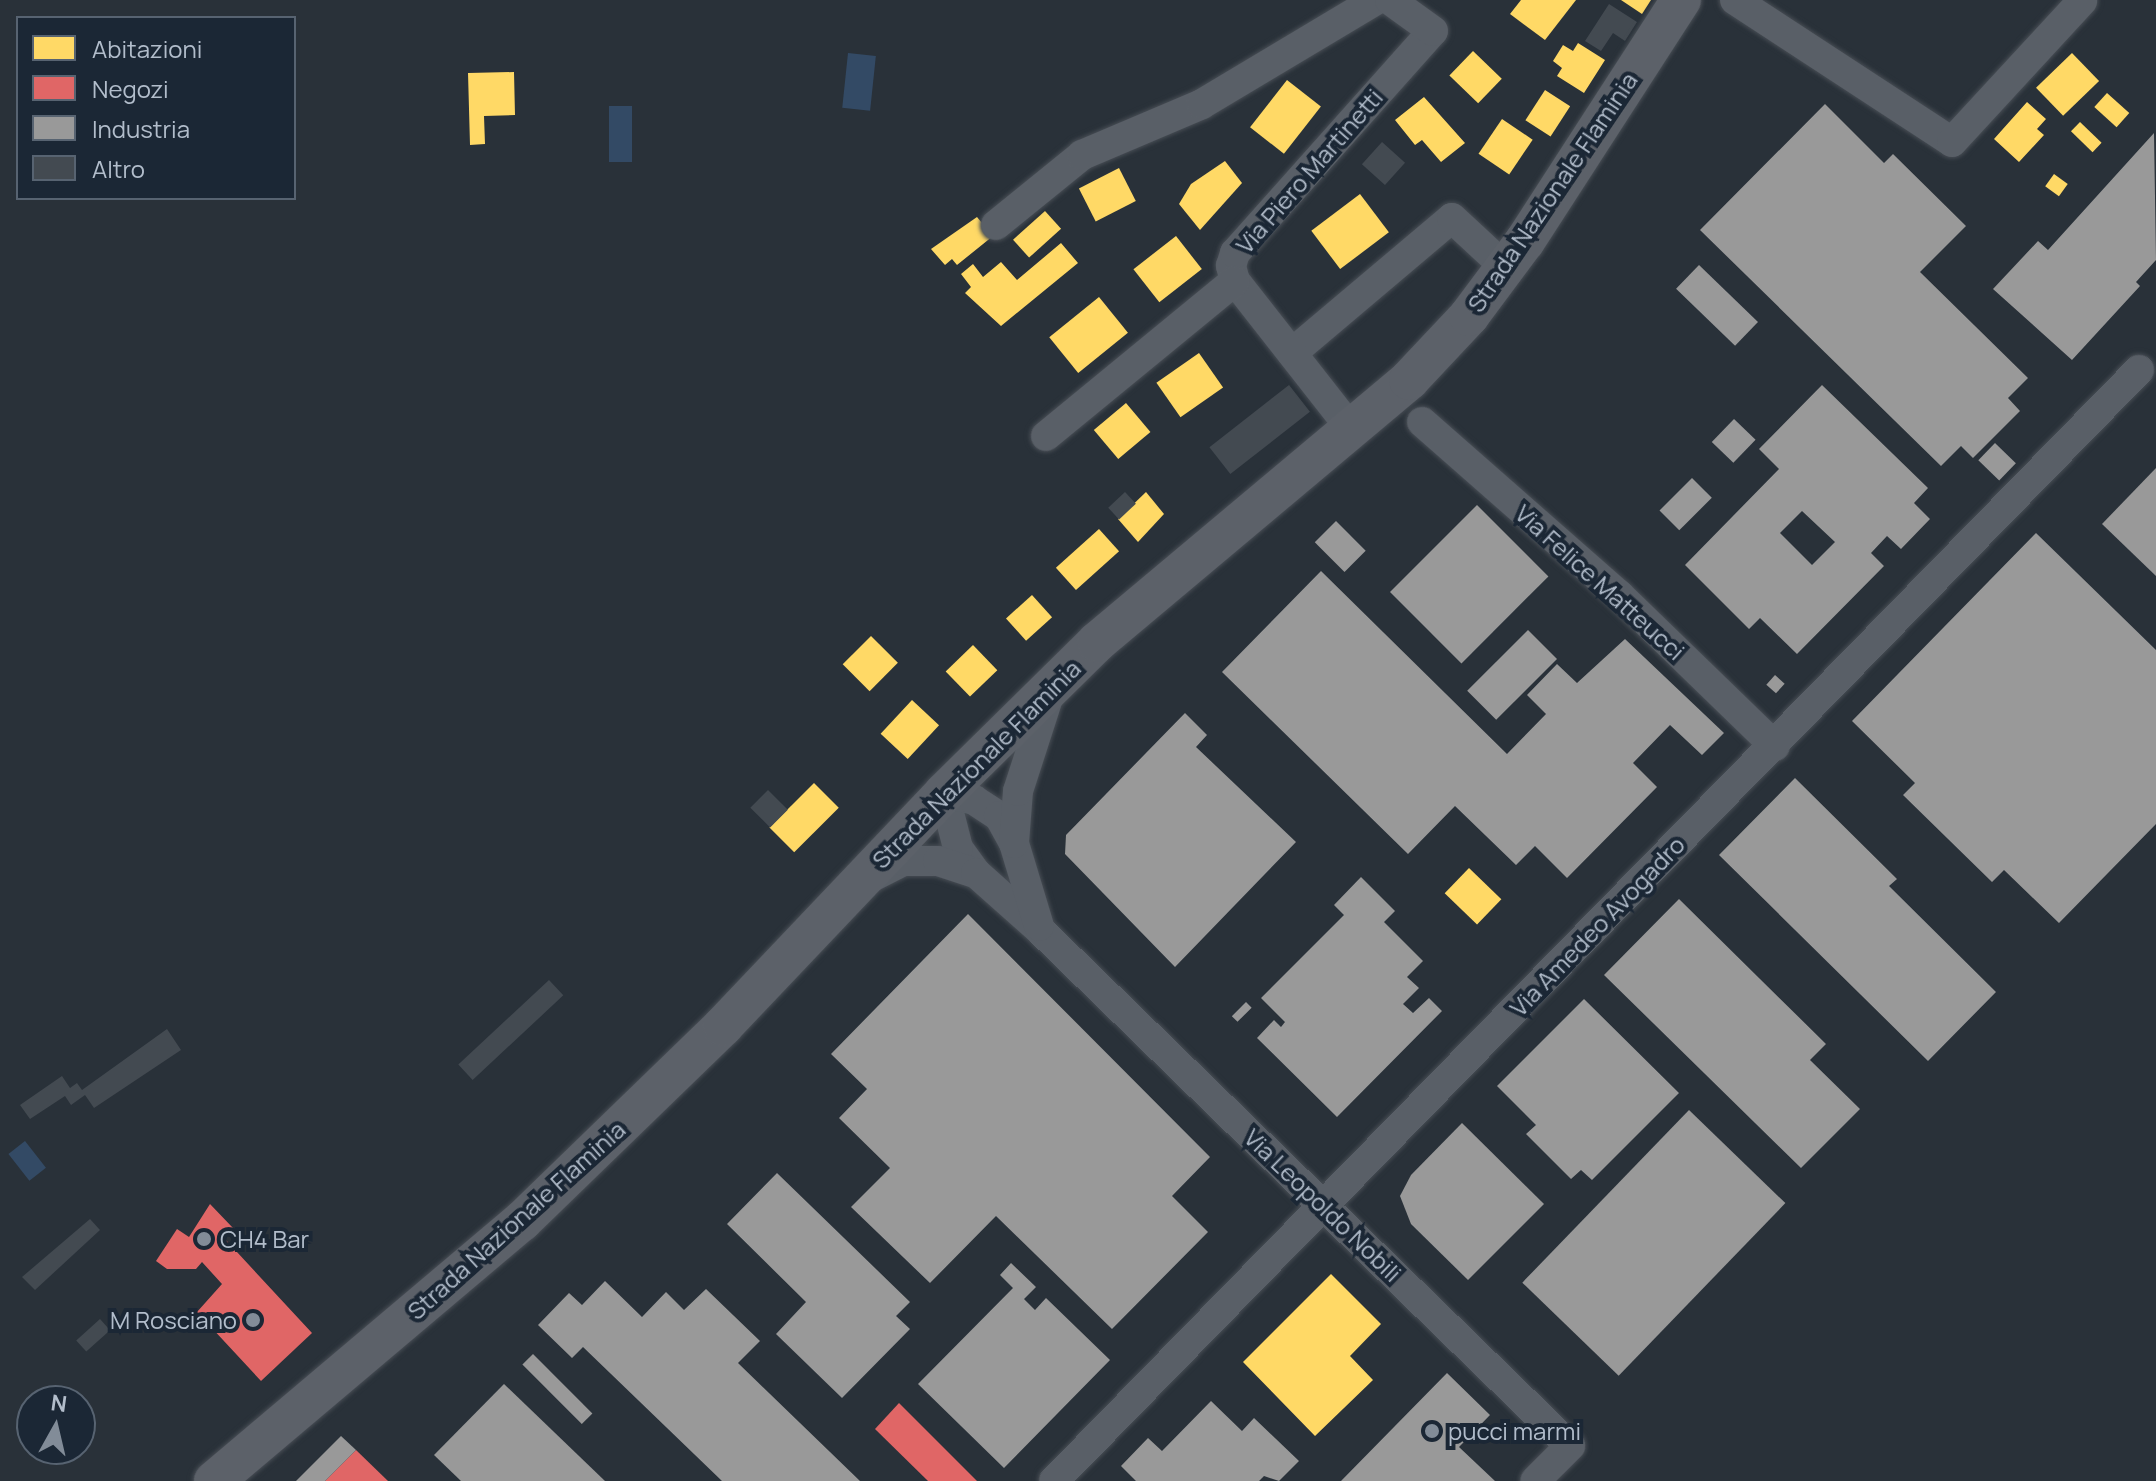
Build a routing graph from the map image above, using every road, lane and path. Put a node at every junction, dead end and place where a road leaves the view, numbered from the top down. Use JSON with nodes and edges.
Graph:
{"nodes":[{"id":1,"x":1376,"y":0,"type":"edge"},
{"id":2,"x":1390,"y":0,"type":"edge"},
{"id":3,"x":1681,"y":0,"type":"edge"},
{"id":4,"x":1735,"y":0,"type":"edge"},
{"id":5,"x":2082,"y":1,"type":"edge"},
{"id":6,"x":996,"y":225,"type":"dead end"},
{"id":7,"x":1505,"y":267,"type":"junction"},
{"id":8,"x":1235,"y":281,"type":"junction"},
{"id":9,"x":1292,"y":353,"type":"junction"},
{"id":10,"x":2139,"y":370,"type":"dead end"},
{"id":11,"x":1422,"y":422,"type":"dead end"},
{"id":12,"x":1352,"y":430,"type":"junction"},
{"id":13,"x":1046,"y":436,"type":"dead end"},
{"id":14,"x":1053,"y":684,"type":"junction"},
{"id":15,"x":1775,"y":746,"type":"junction"},
{"id":16,"x":944,"y":793,"type":"junction"},
{"id":17,"x":1014,"y":843,"type":"junction"},
{"id":18,"x":976,"y":873,"type":"junction"},
{"id":19,"x":858,"y":884,"type":"junction"},
{"id":20,"x":1041,"y":931,"type":"junction"},
{"id":21,"x":1324,"y":1205,"type":"junction"},
{"id":22,"x":214,"y":1481,"type":"edge"},
{"id":23,"x":1054,"y":1481,"type":"edge"},
{"id":24,"x":1535,"y":1481,"type":"edge"}],
"edges":[{"from":1,"to":6,"type":"street"},
{"from":2,"to":8,"type":"street","name":"Via Piero Martinetti"},
{"from":3,"to":7,"type":"main road","name":"Strada Nazionale Flaminia"},
{"from":4,"to":5,"type":"street"},
{"from":7,"to":9,"type":"street"},
{"from":7,"to":12,"type":"main road","name":"Strada Nazionale Flaminia"},
{"from":8,"to":9,"type":"street"},
{"from":8,"to":13,"type":"street","name":"Via Piero Martinetti"},
{"from":9,"to":12,"type":"street"},
{"from":10,"to":15,"type":"street","name":"Via Amedeo Avogadro"},
{"from":11,"to":15,"type":"street","name":"Via Felice Matteucci"},
{"from":12,"to":14,"type":"main road","name":"Strada Nazionale Flaminia"},
{"from":14,"to":16,"type":"main road","name":"Strada Nazionale Flaminia"},
{"from":14,"to":17,"type":"street","name":"Via Leopoldo Nobili"},
{"from":15,"to":21,"type":"street","name":"Via Amedeo Avogadro"},
{"from":16,"to":17,"type":"street","name":"Via Leopoldo Nobili"},
{"from":16,"to":18,"type":"street","name":"Via Leopoldo Nobili"},
{"from":16,"to":19,"type":"main road","name":"Strada Nazionale Flaminia"},
{"from":17,"to":20,"type":"street","name":"Via Leopoldo Nobili"},
{"from":18,"to":19,"type":"street","name":"Via Leopoldo Nobili"},
{"from":18,"to":20,"type":"street","name":"Via Leopoldo Nobili"},
{"from":19,"to":22,"type":"main road","name":"Strada Nazionale Flaminia"},
{"from":20,"to":21,"type":"street","name":"Via Leopoldo Nobili"},
{"from":21,"to":23,"type":"street","name":"Via Amedeo Avogadro"},
{"from":21,"to":24,"type":"street","name":"Via Leopoldo Nobili"}]}
